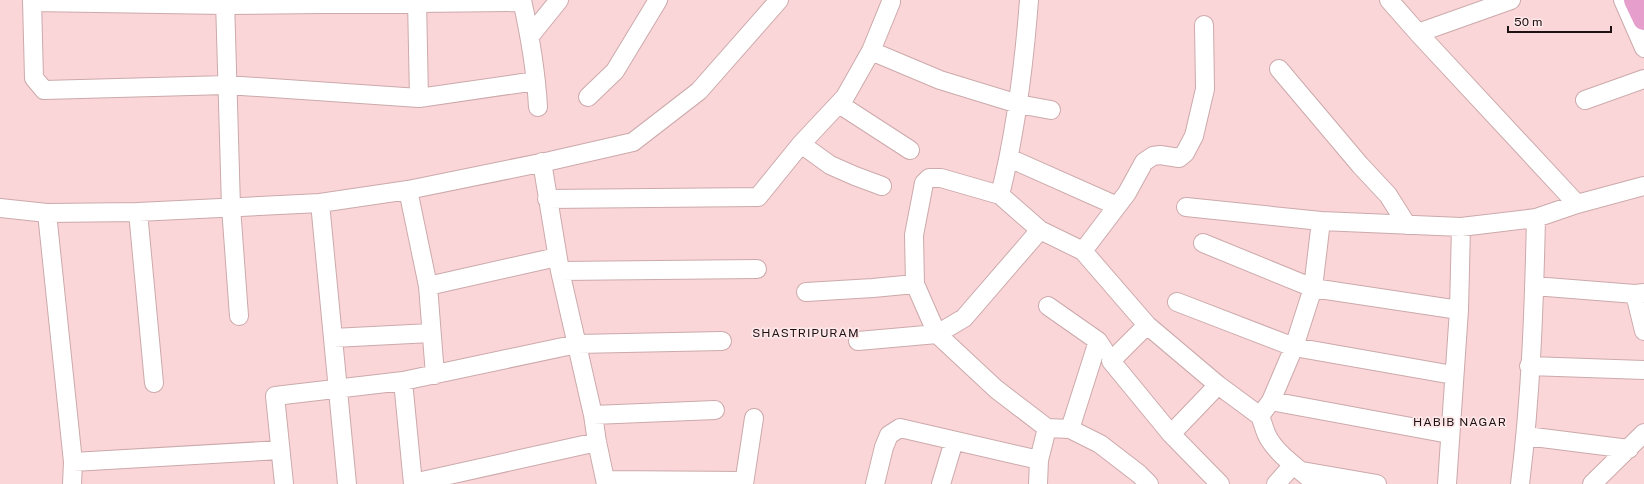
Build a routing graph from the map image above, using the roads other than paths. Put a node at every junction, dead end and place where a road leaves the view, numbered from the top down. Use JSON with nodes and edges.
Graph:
{"nodes":[{"id":1,"x":559,"y":0,"type":"edge"},
{"id":2,"x":658,"y":0,"type":"edge"},
{"id":3,"x":779,"y":0,"type":"edge"},
{"id":4,"x":1029,"y":0,"type":"edge"},
{"id":5,"x":1390,"y":0,"type":"edge"},
{"id":6,"x":1511,"y":0,"type":"edge"},
{"id":7,"x":1623,"y":0,"type":"edge"},
{"id":8,"x":1635,"y":0,"type":"edge"},
{"id":9,"x":32,"y":1,"type":"edge"},
{"id":10,"x":417,"y":1,"type":"edge"},
{"id":11,"x":522,"y":1,"type":"edge"},
{"id":12,"x":892,"y":2,"type":"dead end"},
{"id":13,"x":225,"y":3,"type":"edge"},
{"id":14,"x":1644,"y":19,"type":"edge"},
{"id":15,"x":1204,"y":24,"type":"dead end"},
{"id":16,"x":1418,"y":34,"type":"junction"},
{"id":17,"x":530,"y":36,"type":"junction"},
{"id":18,"x":1644,"y":48,"type":"edge"},
{"id":19,"x":871,"y":52,"type":"junction"},
{"id":20,"x":1279,"y":69,"type":"dead end"},
{"id":21,"x":1644,"y":79,"type":"edge"},
{"id":22,"x":536,"y":81,"type":"junction"},
{"id":23,"x":227,"y":85,"type":"junction"},
{"id":24,"x":588,"y":97,"type":"dead end"},
{"id":25,"x":419,"y":98,"type":"junction"},
{"id":26,"x":1585,"y":100,"type":"dead end"},
{"id":27,"x":839,"y":104,"type":"junction"},
{"id":28,"x":1018,"y":104,"type":"junction"},
{"id":29,"x":538,"y":108,"type":"dead end"},
{"id":30,"x":1051,"y":110,"type":"dead end"},
{"id":31,"x":801,"y":144,"type":"junction"},
{"id":32,"x":910,"y":150,"type":"dead end"},
{"id":33,"x":1009,"y":158,"type":"junction"},
{"id":34,"x":542,"y":162,"type":"junction"},
{"id":35,"x":882,"y":186,"type":"dead end"},
{"id":36,"x":1644,"y":186,"type":"edge"},
{"id":37,"x":408,"y":190,"type":"junction"},
{"id":38,"x":1000,"y":195,"type":"junction"},
{"id":39,"x":547,"y":199,"type":"junction"},
{"id":40,"x":320,"y":203,"type":"junction"},
{"id":41,"x":1576,"y":204,"type":"junction"},
{"id":42,"x":1118,"y":206,"type":"junction"},
{"id":43,"x":231,"y":207,"type":"junction"},
{"id":44,"x":1186,"y":207,"type":"dead end"},
{"id":45,"x":0,"y":208,"type":"edge"},
{"id":46,"x":138,"y":212,"type":"junction"},
{"id":47,"x":47,"y":213,"type":"junction"},
{"id":48,"x":1536,"y":218,"type":"junction"},
{"id":49,"x":1321,"y":221,"type":"junction"},
{"id":50,"x":1407,"y":225,"type":"junction"},
{"id":51,"x":1461,"y":227,"type":"junction"},
{"id":52,"x":1040,"y":230,"type":"junction"},
{"id":53,"x":1203,"y":243,"type":"dead end"},
{"id":54,"x":1083,"y":250,"type":"junction"},
{"id":55,"x":558,"y":264,"type":"junction"},
{"id":56,"x":757,"y":269,"type":"dead end"},
{"id":57,"x":915,"y":284,"type":"junction"},
{"id":58,"x":428,"y":286,"type":"junction"},
{"id":59,"x":1534,"y":286,"type":"junction"},
{"id":60,"x":1313,"y":288,"type":"junction"},
{"id":61,"x":806,"y":292,"type":"dead end"},
{"id":62,"x":1639,"y":294,"type":"edge"},
{"id":63,"x":1177,"y":302,"type":"dead end"},
{"id":64,"x":1048,"y":306,"type":"dead end"},
{"id":65,"x":1459,"y":310,"type":"junction"},
{"id":66,"x":239,"y":316,"type":"dead end"},
{"id":67,"x":1147,"y":325,"type":"junction"},
{"id":68,"x":1644,"y":331,"type":"edge"},
{"id":69,"x":431,"y":333,"type":"junction"},
{"id":70,"x":937,"y":334,"type":"junction"},
{"id":71,"x":333,"y":338,"type":"junction"},
{"id":72,"x":722,"y":341,"type":"dead end"},
{"id":73,"x":858,"y":341,"type":"dead end"},
{"id":74,"x":1098,"y":341,"type":"junction"},
{"id":75,"x":577,"y":344,"type":"junction"},
{"id":76,"x":1294,"y":348,"type":"junction"},
{"id":77,"x":1111,"y":361,"type":"junction"},
{"id":78,"x":1529,"y":366,"type":"junction"},
{"id":79,"x":1644,"y":370,"type":"edge"},
{"id":80,"x":435,"y":375,"type":"junction"},
{"id":81,"x":1453,"y":375,"type":"junction"},
{"id":82,"x":403,"y":381,"type":"junction"},
{"id":83,"x":154,"y":383,"type":"dead end"},
{"id":84,"x":1218,"y":385,"type":"junction"},
{"id":85,"x":337,"y":390,"type":"junction"},
{"id":86,"x":1271,"y":401,"type":"junction"},
{"id":87,"x":715,"y":410,"type":"dead end"},
{"id":88,"x":593,"y":415,"type":"junction"},
{"id":89,"x":1260,"y":416,"type":"junction"},
{"id":90,"x":754,"y":418,"type":"dead end"},
{"id":91,"x":1047,"y":428,"type":"junction"},
{"id":92,"x":1070,"y":429,"type":"junction"},
{"id":93,"x":1644,"y":433,"type":"edge"},
{"id":94,"x":1171,"y":434,"type":"junction"},
{"id":95,"x":1449,"y":434,"type":"junction"},
{"id":96,"x":1526,"y":436,"type":"junction"},
{"id":97,"x":954,"y":441,"type":"junction"},
{"id":98,"x":597,"y":442,"type":"junction"},
{"id":99,"x":1629,"y":449,"type":"junction"},
{"id":100,"x":280,"y":450,"type":"junction"},
{"id":101,"x":1039,"y":460,"type":"junction"},
{"id":102,"x":73,"y":462,"type":"junction"},
{"id":103,"x":1297,"y":468,"type":"junction"},
{"id":104,"x":606,"y":482,"type":"edge"},
{"id":105,"x":744,"y":482,"type":"edge"},
{"id":106,"x":72,"y":484,"type":"edge"},
{"id":107,"x":284,"y":484,"type":"edge"},
{"id":108,"x":347,"y":484,"type":"edge"},
{"id":109,"x":413,"y":484,"type":"edge"},
{"id":110,"x":875,"y":484,"type":"edge"},
{"id":111,"x":941,"y":484,"type":"edge"},
{"id":112,"x":1038,"y":484,"type":"edge"},
{"id":113,"x":1149,"y":484,"type":"edge"},
{"id":114,"x":1220,"y":484,"type":"edge"},
{"id":115,"x":1276,"y":484,"type":"edge"},
{"id":116,"x":1316,"y":484,"type":"edge"},
{"id":117,"x":1377,"y":484,"type":"edge"},
{"id":118,"x":1447,"y":484,"type":"edge"},
{"id":119,"x":1520,"y":484,"type":"edge"},
{"id":120,"x":1592,"y":484,"type":"edge"}],
"edges":[{"from":1,"to":17,"type":"street"},
{"from":2,"to":24,"type":"street"},
{"from":3,"to":34,"type":"street"},
{"from":4,"to":28,"type":"street"},
{"from":5,"to":16,"type":"street"},
{"from":6,"to":16,"type":"street"},
{"from":7,"to":18,"type":"street"},
{"from":8,"to":14,"type":"highway"},
{"from":9,"to":13,"type":"street"},
{"from":9,"to":23,"type":"street"},
{"from":10,"to":11,"type":"street"},
{"from":10,"to":13,"type":"street"},
{"from":10,"to":25,"type":"street"},
{"from":11,"to":17,"type":"street"},
{"from":12,"to":19,"type":"street"},
{"from":13,"to":23,"type":"street"},
{"from":15,"to":42,"type":"street"},
{"from":16,"to":41,"type":"street"},
{"from":17,"to":22,"type":"street"},
{"from":19,"to":27,"type":"street"},
{"from":19,"to":28,"type":"street"},
{"from":20,"to":50,"type":"street"},
{"from":21,"to":26,"type":"street"},
{"from":22,"to":25,"type":"street"},
{"from":22,"to":29,"type":"street"},
{"from":23,"to":25,"type":"street"},
{"from":23,"to":43,"type":"street"},
{"from":27,"to":31,"type":"street"},
{"from":27,"to":32,"type":"street"},
{"from":28,"to":30,"type":"street"},
{"from":28,"to":33,"type":"street"},
{"from":31,"to":35,"type":"street"},
{"from":31,"to":39,"type":"street"},
{"from":33,"to":38,"type":"street"},
{"from":33,"to":42,"type":"street"},
{"from":34,"to":37,"type":"street"},
{"from":34,"to":39,"type":"street"},
{"from":36,"to":41,"type":"street"},
{"from":37,"to":40,"type":"street"},
{"from":37,"to":58,"type":"street"},
{"from":38,"to":52,"type":"street"},
{"from":38,"to":57,"type":"street"},
{"from":39,"to":55,"type":"street"},
{"from":40,"to":43,"type":"street"},
{"from":40,"to":71,"type":"street"},
{"from":41,"to":48,"type":"street"},
{"from":42,"to":54,"type":"street"},
{"from":43,"to":46,"type":"street"},
{"from":43,"to":66,"type":"street"},
{"from":44,"to":49,"type":"street"},
{"from":45,"to":47,"type":"street"},
{"from":46,"to":47,"type":"street"},
{"from":46,"to":83,"type":"street"},
{"from":47,"to":102,"type":"street"},
{"from":48,"to":51,"type":"street"},
{"from":48,"to":59,"type":"street"},
{"from":49,"to":50,"type":"street"},
{"from":49,"to":60,"type":"street"},
{"from":50,"to":51,"type":"street"},
{"from":51,"to":65,"type":"street"},
{"from":52,"to":54,"type":"street"},
{"from":52,"to":70,"type":"street"},
{"from":53,"to":60,"type":"street"},
{"from":54,"to":67,"type":"street"},
{"from":55,"to":56,"type":"street"},
{"from":55,"to":58,"type":"street"},
{"from":55,"to":75,"type":"street"},
{"from":57,"to":61,"type":"street"},
{"from":57,"to":70,"type":"street"},
{"from":58,"to":69,"type":"street"},
{"from":59,"to":62,"type":"street"},
{"from":59,"to":78,"type":"street"},
{"from":60,"to":65,"type":"street"},
{"from":60,"to":76,"type":"street"},
{"from":62,"to":68,"type":"street"},
{"from":63,"to":76,"type":"street"},
{"from":64,"to":74,"type":"street"},
{"from":65,"to":81,"type":"street"},
{"from":67,"to":77,"type":"street"},
{"from":67,"to":84,"type":"street"},
{"from":69,"to":71,"type":"street"},
{"from":69,"to":80,"type":"street"},
{"from":70,"to":73,"type":"street"},
{"from":70,"to":91,"type":"street"},
{"from":71,"to":85,"type":"street"},
{"from":72,"to":75,"type":"street"},
{"from":74,"to":77,"type":"street"},
{"from":74,"to":92,"type":"street"},
{"from":75,"to":80,"type":"street"},
{"from":75,"to":88,"type":"street"},
{"from":76,"to":81,"type":"street"},
{"from":76,"to":86,"type":"street"},
{"from":77,"to":94,"type":"street"},
{"from":78,"to":79,"type":"street"},
{"from":78,"to":96,"type":"street"},
{"from":80,"to":82,"type":"street"},
{"from":81,"to":95,"type":"street"},
{"from":82,"to":85,"type":"street"},
{"from":82,"to":109,"type":"street"},
{"from":84,"to":89,"type":"street"},
{"from":84,"to":94,"type":"street"},
{"from":85,"to":100,"type":"street"},
{"from":85,"to":108,"type":"street"},
{"from":86,"to":89,"type":"street"},
{"from":86,"to":95,"type":"street"},
{"from":87,"to":88,"type":"street"},
{"from":88,"to":98,"type":"street"},
{"from":89,"to":103,"type":"street"},
{"from":90,"to":105,"type":"street"},
{"from":91,"to":92,"type":"street"},
{"from":91,"to":101,"type":"street"},
{"from":92,"to":113,"type":"street"},
{"from":93,"to":99,"type":"street"},
{"from":94,"to":114,"type":"street"},
{"from":95,"to":118,"type":"street"},
{"from":96,"to":99,"type":"street"},
{"from":96,"to":119,"type":"street"},
{"from":97,"to":101,"type":"street"},
{"from":97,"to":110,"type":"street"},
{"from":97,"to":111,"type":"street"},
{"from":98,"to":104,"type":"street"},
{"from":98,"to":109,"type":"street"},
{"from":99,"to":120,"type":"street"},
{"from":100,"to":102,"type":"street"},
{"from":100,"to":107,"type":"street"},
{"from":101,"to":112,"type":"street"},
{"from":102,"to":106,"type":"street"},
{"from":103,"to":115,"type":"street"},
{"from":103,"to":116,"type":"street"},
{"from":103,"to":117,"type":"street"},
{"from":104,"to":105,"type":"street"}]}
